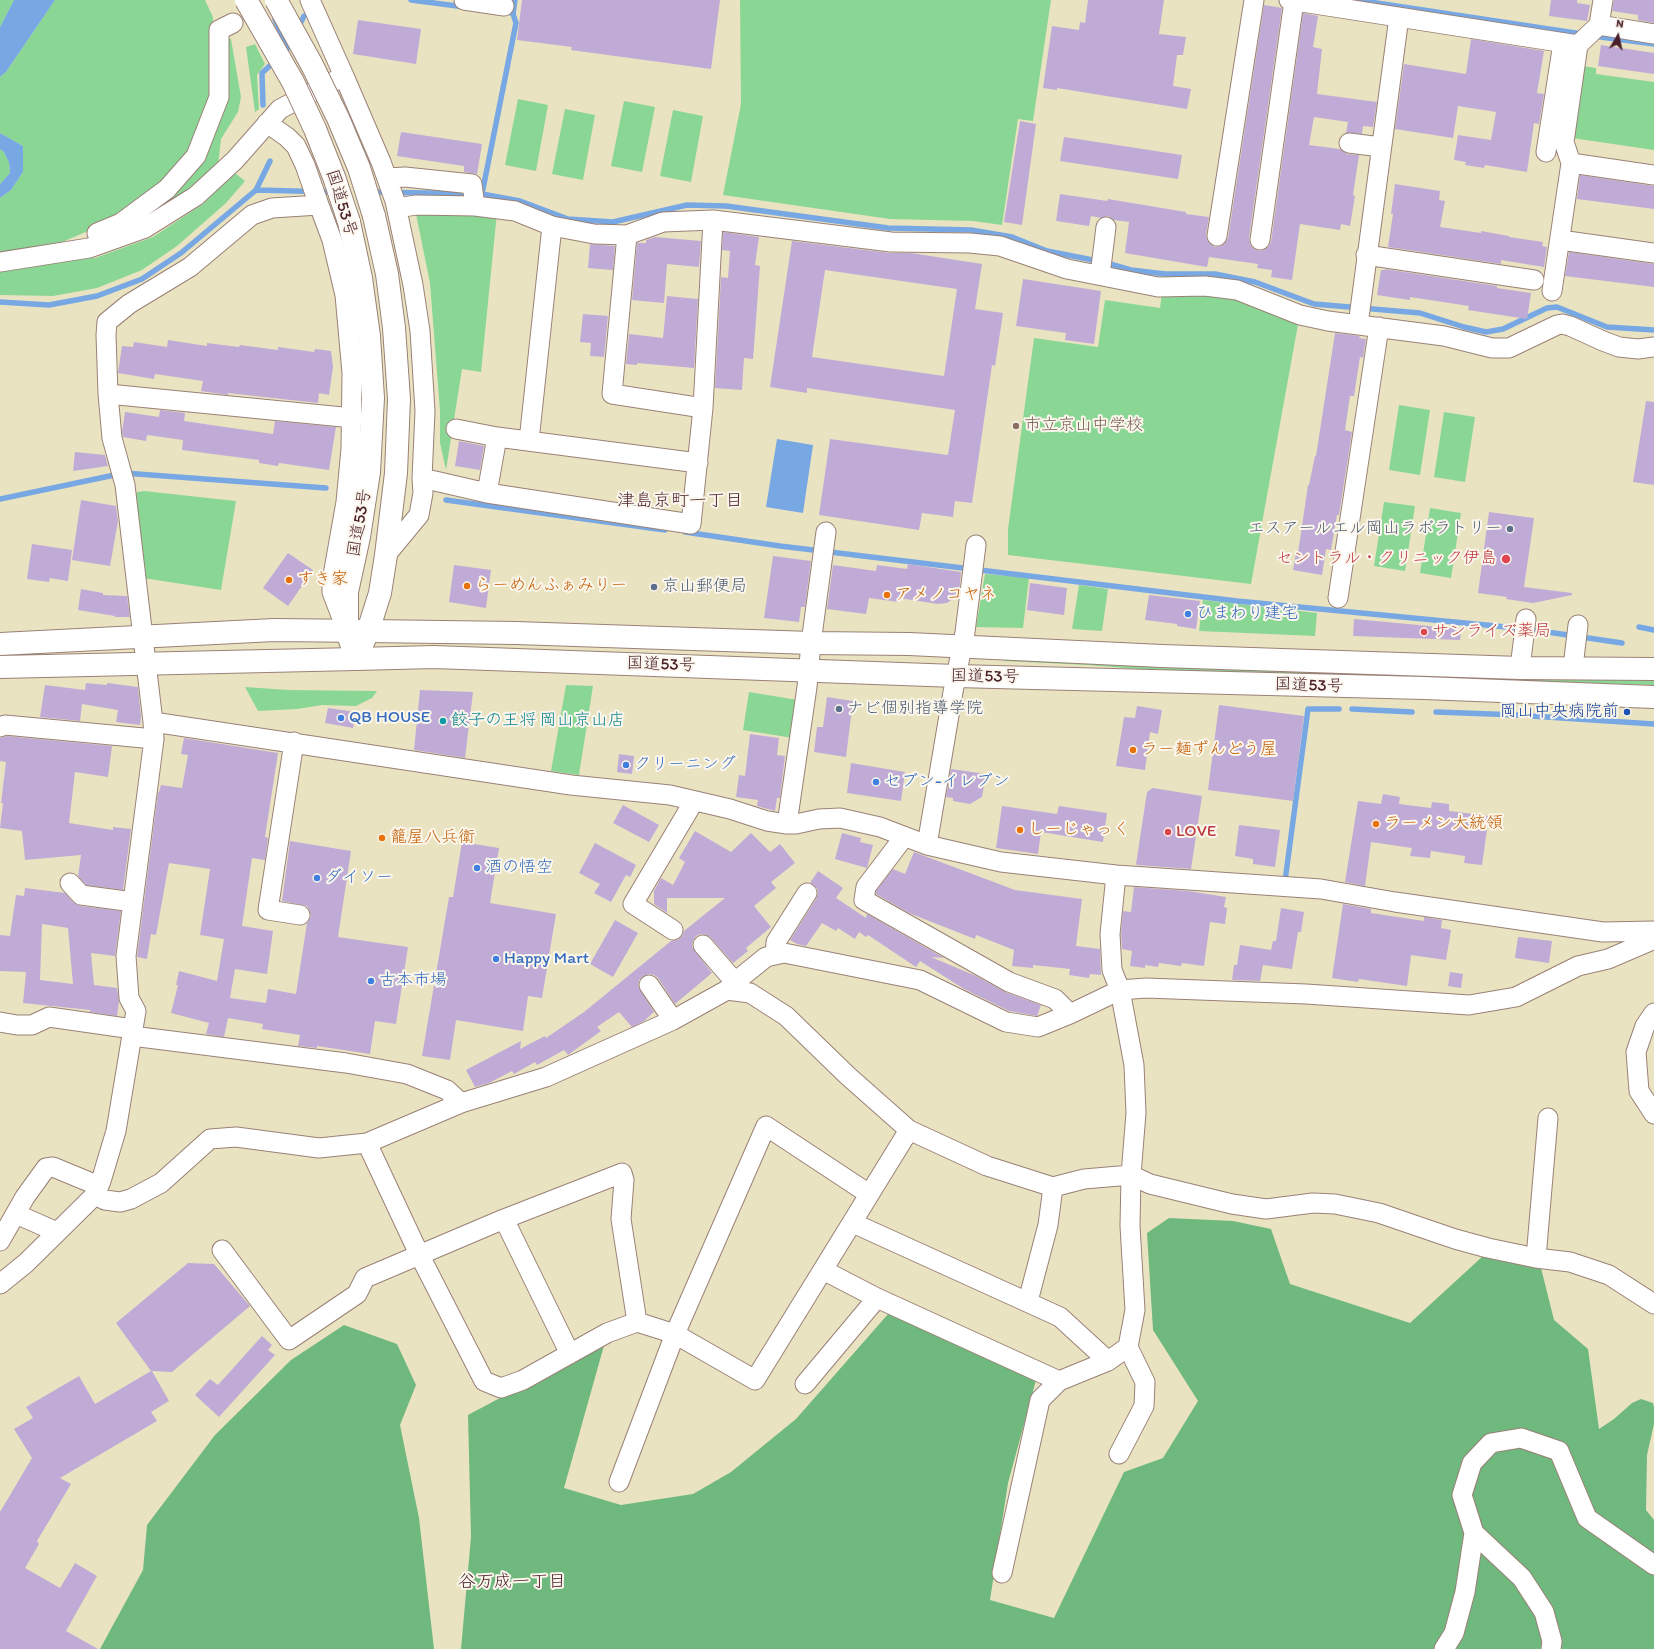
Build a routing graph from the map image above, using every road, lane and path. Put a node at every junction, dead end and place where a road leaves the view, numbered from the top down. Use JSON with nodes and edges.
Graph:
{"nodes":[{"id":1,"x":246,"y":0,"type":"edge"},
{"id":2,"x":276,"y":0,"type":"edge"},
{"id":3,"x":310,"y":0,"type":"edge"},
{"id":4,"x":464,"y":0,"type":"edge"},
{"id":5,"x":1254,"y":0,"type":"edge"},
{"id":6,"x":1292,"y":0,"type":"edge"},
{"id":7,"x":1603,"y":0,"type":"edge"},
{"id":8,"x":504,"y":6,"type":"dead end"},
{"id":9,"x":1399,"y":17,"type":"junction"},
{"id":10,"x":234,"y":23,"type":"dead end"},
{"id":11,"x":1654,"y":34,"type":"edge"},
{"id":12,"x":1583,"y":37,"type":"junction"},
{"id":13,"x":344,"y":76,"type":"junction"},
{"id":14,"x":267,"y":123,"type":"junction"},
{"id":15,"x":1349,"y":143,"type":"dead end"},
{"id":16,"x":1381,"y":147,"type":"junction"},
{"id":17,"x":1546,"y":152,"type":"dead end"},
{"id":18,"x":1571,"y":163,"type":"junction"},
{"id":19,"x":1654,"y":175,"type":"edge"},
{"id":20,"x":392,"y":193,"type":"junction"},
{"id":21,"x":316,"y":196,"type":"junction"},
{"id":22,"x":474,"y":199,"type":"junction"},
{"id":23,"x":713,"y":220,"type":"junction"},
{"id":24,"x":552,"y":226,"type":"junction"},
{"id":25,"x":1106,"y":227,"type":"dead end"},
{"id":26,"x":627,"y":235,"type":"junction"},
{"id":27,"x":1218,"y":236,"type":"dead end"},
{"id":28,"x":1260,"y":240,"type":"dead end"},
{"id":29,"x":1560,"y":240,"type":"junction"},
{"id":30,"x":89,"y":248,"type":"junction"},
{"id":31,"x":1654,"y":253,"type":"edge"},
{"id":32,"x":1366,"y":255,"type":"junction"},
{"id":33,"x":0,"y":262,"type":"edge"},
{"id":34,"x":1101,"y":267,"type":"junction"},
{"id":35,"x":1534,"y":280,"type":"dead end"},
{"id":36,"x":1552,"y":291,"type":"dead end"},
{"id":37,"x":1358,"y":323,"type":"junction"},
{"id":38,"x":1380,"y":328,"type":"junction"},
{"id":39,"x":1654,"y":348,"type":"edge"},
{"id":40,"x":108,"y":394,"type":"junction"},
{"id":41,"x":703,"y":408,"type":"junction"},
{"id":42,"x":352,"y":418,"type":"junction"},
{"id":43,"x":456,"y":429,"type":"dead end"},
{"id":44,"x":497,"y":437,"type":"junction"},
{"id":45,"x":529,"y":441,"type":"junction"},
{"id":46,"x":698,"y":463,"type":"junction"},
{"id":47,"x":422,"y":478,"type":"junction"},
{"id":48,"x":487,"y":493,"type":"junction"},
{"id":49,"x":824,"y":545,"type":"dead end"},
{"id":50,"x":386,"y":555,"type":"junction"},
{"id":51,"x":975,"y":560,"type":"dead end"},
{"id":52,"x":380,"y":593,"type":"junction"},
{"id":53,"x":1338,"y":598,"type":"dead end"},
{"id":54,"x":1526,"y":626,"type":"dead end"},
{"id":55,"x":347,"y":631,"type":"junction"},
{"id":56,"x":368,"y":631,"type":"junction"},
{"id":57,"x":416,"y":632,"type":"junction"},
{"id":58,"x":1577,"y":632,"type":"dead end"},
{"id":59,"x":143,"y":637,"type":"junction"},
{"id":60,"x":811,"y":643,"type":"junction"},
{"id":61,"x":0,"y":644,"type":"edge"},
{"id":62,"x":962,"y":646,"type":"junction"},
{"id":63,"x":356,"y":659,"type":"junction"},
{"id":64,"x":147,"y":663,"type":"junction"},
{"id":65,"x":1573,"y":667,"type":"junction"},
{"id":66,"x":0,"y":668,"type":"edge"},
{"id":67,"x":1520,"y":668,"type":"junction"},
{"id":68,"x":1654,"y":669,"type":"edge"},
{"id":69,"x":809,"y":670,"type":"junction"},
{"id":70,"x":956,"y":676,"type":"junction"},
{"id":71,"x":1654,"y":697,"type":"edge"},
{"id":72,"x":0,"y":727,"type":"edge"},
{"id":73,"x":153,"y":730,"type":"junction"},
{"id":74,"x":294,"y":742,"type":"junction"},
{"id":75,"x":694,"y":801,"type":"junction"},
{"id":76,"x":786,"y":824,"type":"junction"},
{"id":77,"x":904,"y":837,"type":"junction"},
{"id":78,"x":927,"y":845,"type":"junction"},
{"id":79,"x":1116,"y":875,"type":"junction"},
{"id":80,"x":70,"y":882,"type":"dead end"},
{"id":81,"x":807,"y":893,"type":"dead end"},
{"id":82,"x":133,"y":902,"type":"junction"},
{"id":83,"x":300,"y":915,"type":"dead end"},
{"id":84,"x":673,"y":930,"type":"dead end"},
{"id":85,"x":1654,"y":931,"type":"edge"},
{"id":86,"x":1654,"y":935,"type":"edge"},
{"id":87,"x":703,"y":945,"type":"dead end"},
{"id":88,"x":775,"y":955,"type":"junction"},
{"id":89,"x":649,"y":985,"type":"dead end"},
{"id":90,"x":731,"y":986,"type":"junction"},
{"id":91,"x":1120,"y":990,"type":"junction"},
{"id":92,"x":1654,"y":1013,"type":"edge"},
{"id":93,"x":1070,"y":1014,"type":"junction"},
{"id":94,"x":674,"y":1020,"type":"junction"},
{"id":95,"x":0,"y":1022,"type":"edge"},
{"id":96,"x":133,"y":1032,"type":"junction"},
{"id":97,"x":461,"y":1103,"type":"junction"},
{"id":98,"x":1654,"y":1114,"type":"edge"},
{"id":99,"x":1548,"y":1118,"type":"dead end"},
{"id":100,"x":910,"y":1130,"type":"junction"},
{"id":101,"x":367,"y":1143,"type":"junction"},
{"id":102,"x":1131,"y":1175,"type":"junction"},
{"id":103,"x":1053,"y":1187,"type":"junction"},
{"id":104,"x":97,"y":1190,"type":"junction"},
{"id":105,"x":869,"y":1194,"type":"junction"},
{"id":106,"x":16,"y":1214,"type":"junction"},
{"id":107,"x":504,"y":1219,"type":"junction"},
{"id":108,"x":853,"y":1223,"type":"junction"},
{"id":109,"x":57,"y":1232,"type":"junction"},
{"id":110,"x":0,"y":1241,"type":"edge"},
{"id":111,"x":222,"y":1250,"type":"dead end"},
{"id":112,"x":419,"y":1254,"type":"junction"},
{"id":113,"x":1536,"y":1258,"type":"junction"},
{"id":114,"x":823,"y":1270,"type":"junction"},
{"id":115,"x":0,"y":1284,"type":"edge"},
{"id":116,"x":876,"y":1298,"type":"junction"},
{"id":117,"x":1028,"y":1301,"type":"junction"},
{"id":118,"x":1654,"y":1304,"type":"edge"},
{"id":119,"x":637,"y":1322,"type":"junction"},
{"id":120,"x":675,"y":1334,"type":"junction"},
{"id":121,"x":1128,"y":1346,"type":"junction"},
{"id":122,"x":570,"y":1354,"type":"junction"},
{"id":123,"x":1108,"y":1361,"type":"junction"},
{"id":124,"x":1059,"y":1381,"type":"junction"},
{"id":125,"x":805,"y":1384,"type":"dead end"},
{"id":126,"x":1119,"y":1454,"type":"dead end"},
{"id":127,"x":619,"y":1482,"type":"dead end"},
{"id":128,"x":1474,"y":1534,"type":"junction"},
{"id":129,"x":1654,"y":1565,"type":"edge"},
{"id":130,"x":1002,"y":1573,"type":"dead end"},
{"id":131,"x":1444,"y":1649,"type":"edge"},
{"id":132,"x":1551,"y":1649,"type":"edge"}],
"edges":[{"from":1,"to":55,"type":"main road","name":"国道53号","bridge":true},
{"from":2,"to":50,"type":"main road","name":"国道53号","bridge":true},
{"from":3,"to":13,"type":"street"},
{"from":4,"to":8,"type":"street"},
{"from":5,"to":27,"type":"street"},
{"from":6,"to":9,"type":"street"},
{"from":6,"to":28,"type":"street"},
{"from":7,"to":12,"type":"street"},
{"from":9,"to":12,"type":"street"},
{"from":9,"to":16,"type":"street"},
{"from":10,"to":30,"type":"street"},
{"from":11,"to":12,"type":"street"},
{"from":12,"to":17,"type":"street"},
{"from":12,"to":18,"type":"street"},
{"from":13,"to":14,"type":"street"},
{"from":13,"to":20,"type":"street"},
{"from":14,"to":21,"type":"street"},
{"from":14,"to":30,"type":"street"},
{"from":15,"to":16,"type":"street"},
{"from":16,"to":32,"type":"street"},
{"from":18,"to":19,"type":"street"},
{"from":18,"to":29,"type":"street"},
{"from":20,"to":22,"type":"street"},
{"from":20,"to":22,"type":"street"},
{"from":20,"to":47,"type":"street"},
{"from":21,"to":40,"type":"street"},
{"from":21,"to":42,"type":"street"},
{"from":22,"to":24,"type":"street"},
{"from":23,"to":26,"type":"street"},
{"from":23,"to":34,"type":"street"},
{"from":23,"to":41,"type":"street"},
{"from":24,"to":26,"type":"street"},
{"from":24,"to":45,"type":"street"},
{"from":25,"to":34,"type":"street"},
{"from":26,"to":41,"type":"street"},
{"from":29,"to":31,"type":"street"},
{"from":29,"to":36,"type":"street"},
{"from":30,"to":33,"type":"street"},
{"from":32,"to":35,"type":"street"},
{"from":32,"to":37,"type":"street"},
{"from":34,"to":37,"type":"street"},
{"from":37,"to":38,"type":"street"},
{"from":38,"to":39,"type":"street"},
{"from":38,"to":53,"type":"street"},
{"from":40,"to":42,"type":"street"},
{"from":40,"to":59,"type":"street"},
{"from":41,"to":46,"type":"street"},
{"from":42,"to":55,"type":"street"},
{"from":43,"to":44,"type":"street"},
{"from":44,"to":45,"type":"street"},
{"from":44,"to":48,"type":"street"},
{"from":45,"to":46,"type":"street"},
{"from":46,"to":48,"type":"street"},
{"from":47,"to":48,"type":"street"},
{"from":47,"to":50,"type":"street"},
{"from":49,"to":60,"type":"street"},
{"from":50,"to":52,"type":"main road","name":"国道53号"},
{"from":51,"to":62,"type":"street"},
{"from":52,"to":56,"type":"main road","name":"国道53号"},
{"from":52,"to":57,"type":"main road"},
{"from":54,"to":67,"type":"street"},
{"from":55,"to":56,"type":"main road","name":"国道53号"},
{"from":55,"to":59,"type":"main road","name":"国道53号"},
{"from":55,"to":63,"type":"main road","name":"国道53号"},
{"from":56,"to":57,"type":"main road","name":"国道53号"},
{"from":56,"to":63,"type":"main road","name":"国道53号"},
{"from":57,"to":60,"type":"main road","name":"国道53号"},
{"from":58,"to":65,"type":"street"},
{"from":59,"to":61,"type":"main road","name":"国道53号"},
{"from":59,"to":64,"type":"street"},
{"from":60,"to":62,"type":"main road","name":"国道53号"},
{"from":60,"to":69,"type":"street"},
{"from":62,"to":67,"type":"main road","name":"国道53号"},
{"from":62,"to":70,"type":"street"},
{"from":63,"to":64,"type":"main road"},
{"from":63,"to":69,"type":"main road","name":"国道53号"},
{"from":64,"to":66,"type":"main road"},
{"from":64,"to":73,"type":"street"},
{"from":65,"to":67,"type":"main road","name":"国道53号"},
{"from":65,"to":68,"type":"main road","name":"国道53号"},
{"from":69,"to":70,"type":"main road","name":"国道53号"},
{"from":69,"to":76,"type":"street"},
{"from":70,"to":71,"type":"main road","name":"国道53号"},
{"from":70,"to":78,"type":"street"},
{"from":72,"to":73,"type":"street"},
{"from":73,"to":74,"type":"street"},
{"from":73,"to":82,"type":"street"},
{"from":74,"to":75,"type":"street"},
{"from":74,"to":83,"type":"street"},
{"from":75,"to":76,"type":"street"},
{"from":75,"to":84,"type":"street"},
{"from":76,"to":77,"type":"street"},
{"from":77,"to":78,"type":"street"},
{"from":77,"to":93,"type":"street"},
{"from":78,"to":79,"type":"street"},
{"from":79,"to":85,"type":"street"},
{"from":79,"to":91,"type":"street"},
{"from":80,"to":82,"type":"street"},
{"from":81,"to":88,"type":"street"},
{"from":82,"to":96,"type":"street"},
{"from":86,"to":91,"type":"street"},
{"from":87,"to":90,"type":"street"},
{"from":88,"to":90,"type":"street"},
{"from":88,"to":93,"type":"street"},
{"from":89,"to":94,"type":"street"},
{"from":90,"to":94,"type":"street"},
{"from":90,"to":100,"type":"street"},
{"from":91,"to":93,"type":"street"},
{"from":91,"to":102,"type":"street"},
{"from":92,"to":98,"type":"street"},
{"from":94,"to":97,"type":"street"},
{"from":95,"to":96,"type":"street"},
{"from":96,"to":97,"type":"street"},
{"from":96,"to":104,"type":"street"},
{"from":97,"to":101,"type":"street"},
{"from":99,"to":113,"type":"street"},
{"from":100,"to":103,"type":"street"},
{"from":100,"to":105,"type":"street"},
{"from":101,"to":104,"type":"street"},
{"from":101,"to":112,"type":"street"},
{"from":102,"to":103,"type":"street"},
{"from":102,"to":113,"type":"street"},
{"from":102,"to":121,"type":"street"},
{"from":103,"to":117,"type":"street"},
{"from":104,"to":106,"type":"street"},
{"from":104,"to":109,"type":"street"},
{"from":105,"to":108,"type":"street"},
{"from":105,"to":120,"type":"street"},
{"from":106,"to":109,"type":"street"},
{"from":106,"to":110,"type":"street"},
{"from":107,"to":112,"type":"street"},
{"from":107,"to":119,"type":"street"},
{"from":107,"to":122,"type":"street"},
{"from":108,"to":114,"type":"street"},
{"from":108,"to":117,"type":"street"},
{"from":109,"to":115,"type":"street"},
{"from":111,"to":112,"type":"street"},
{"from":112,"to":122,"type":"street"},
{"from":113,"to":118,"type":"street"},
{"from":114,"to":116,"type":"street"},
{"from":114,"to":120,"type":"street"},
{"from":116,"to":124,"type":"street"},
{"from":116,"to":125,"type":"street"},
{"from":117,"to":123,"type":"street"},
{"from":119,"to":120,"type":"street"},
{"from":119,"to":122,"type":"street"},
{"from":120,"to":127,"type":"street"},
{"from":121,"to":123,"type":"street"},
{"from":121,"to":126,"type":"street"},
{"from":123,"to":124,"type":"street"},
{"from":124,"to":130,"type":"street"},
{"from":128,"to":129,"type":"street"},
{"from":128,"to":131,"type":"street"},
{"from":128,"to":132,"type":"street"}]}
